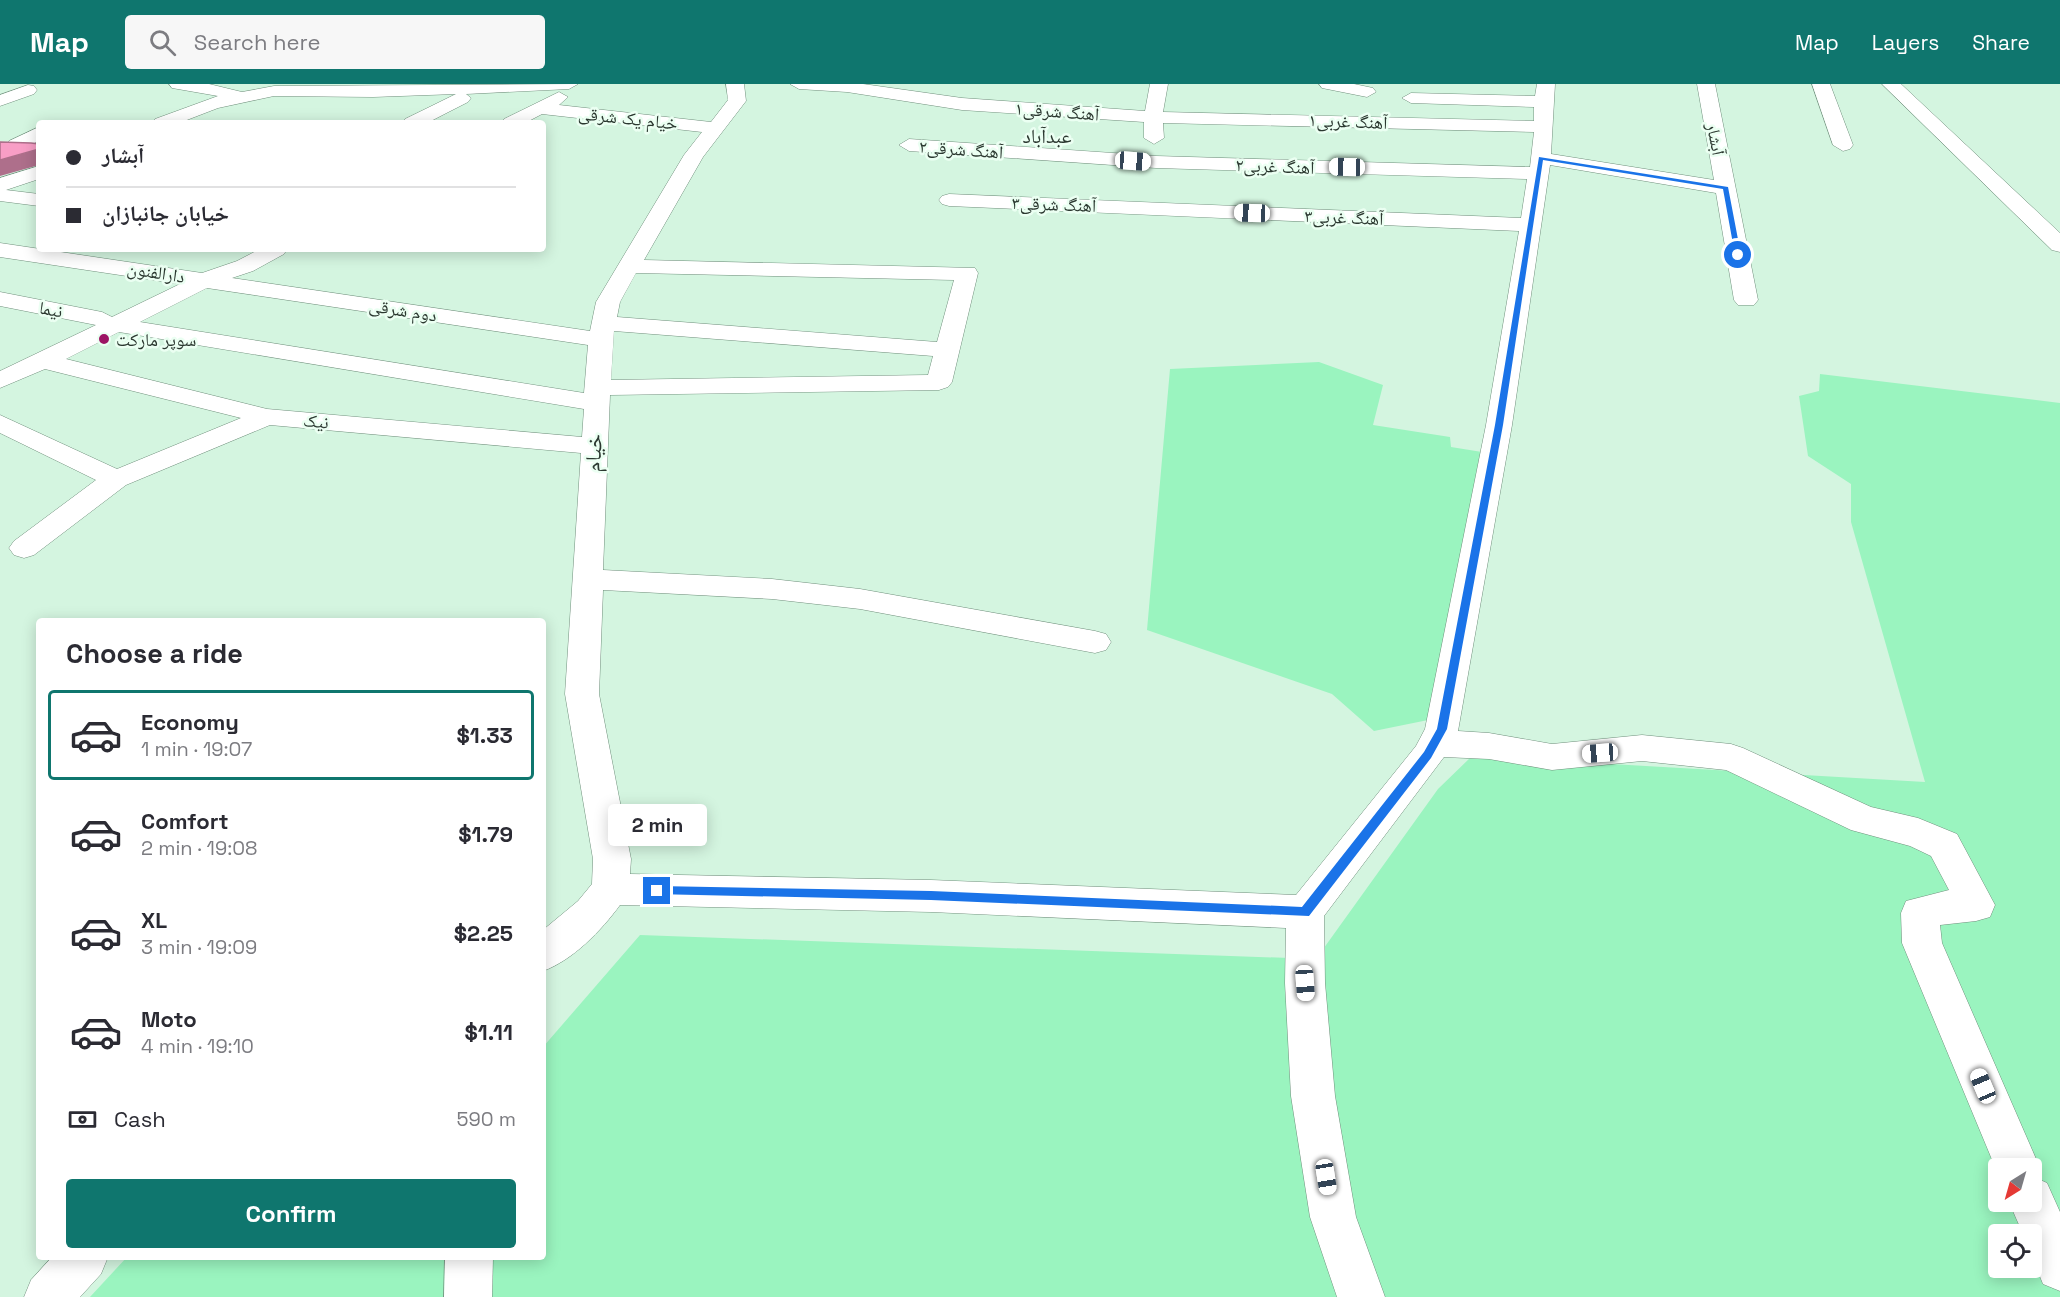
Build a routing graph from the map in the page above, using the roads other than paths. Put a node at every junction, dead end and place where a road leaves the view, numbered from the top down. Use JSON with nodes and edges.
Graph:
{"nodes":[{"id":1,"x":178,"y":84,"type":"edge"},
{"id":2,"x":341,"y":84,"type":"edge"},
{"id":3,"x":569,"y":84,"type":"edge"},
{"id":4,"x":581,"y":84,"type":"edge"},
{"id":5,"x":741,"y":84,"type":"edge"},
{"id":6,"x":799,"y":84,"type":"edge"},
{"id":7,"x":1159,"y":84,"type":"edge"},
{"id":8,"x":1328,"y":84,"type":"edge"},
{"id":9,"x":1706,"y":84,"type":"edge"},
{"id":10,"x":1821,"y":84,"type":"edge"},
{"id":11,"x":976,"y":86,"type":"dead end"},
{"id":12,"x":1895,"y":89,"type":"edge"},
{"id":13,"x":28,"y":90,"type":"dead end"},
{"id":14,"x":323,"y":91,"type":"junction"},
{"id":15,"x":1367,"y":92,"type":"dead end"},
{"id":16,"x":243,"y":95,"type":"junction"},
{"id":17,"x":462,"y":98,"type":"dead end"},
{"id":18,"x":1411,"y":98,"type":"dead end"},
{"id":19,"x":0,"y":101,"type":"edge"},
{"id":20,"x":962,"y":104,"type":"junction"},
{"id":21,"x":1544,"y":104,"type":"edge"},
{"id":22,"x":539,"y":108,"type":"junction"},
{"id":23,"x":1153,"y":117,"type":"junction"},
{"id":24,"x":170,"y":120,"type":"edge"},
{"id":25,"x":418,"y":120,"type":"edge"},
{"id":26,"x":517,"y":120,"type":"edge"},
{"id":27,"x":717,"y":128,"type":"junction"},
{"id":28,"x":36,"y":135,"type":"edge"},
{"id":29,"x":909,"y":145,"type":"dead end"},
{"id":30,"x":1843,"y":145,"type":"dead end"},
{"id":31,"x":8,"y":146,"type":"edge"},
{"id":32,"x":36,"y":148,"type":"edge"},
{"id":33,"x":1156,"y":162,"type":"junction"},
{"id":34,"x":1540,"y":165,"type":"junction"},
{"id":35,"x":36,"y":173,"type":"edge"},
{"id":36,"x":0,"y":185,"type":"edge"},
{"id":37,"x":1725,"y":188,"type":"junction"},
{"id":38,"x":0,"y":195,"type":"edge"},
{"id":39,"x":36,"y":200,"type":"edge"},
{"id":40,"x":949,"y":200,"type":"dead end"},
{"id":41,"x":1159,"y":209,"type":"junction"},
{"id":42,"x":1530,"y":225,"type":"junction"},
{"id":43,"x":2060,"y":245,"type":"edge"},
{"id":44,"x":0,"y":250,"type":"edge"},
{"id":45,"x":271,"y":252,"type":"edge"},
{"id":46,"x":48,"y":256,"type":"junction"},
{"id":47,"x":629,"y":266,"type":"junction"},
{"id":48,"x":205,"y":280,"type":"junction"},
{"id":49,"x":7,"y":283,"type":"edge"},
{"id":50,"x":1746,"y":300,"type":"dead end"},
{"id":51,"x":109,"y":322,"type":"junction"},
{"id":52,"x":601,"y":332,"type":"junction"},
{"id":53,"x":947,"y":350,"type":"junction"},
{"id":54,"x":44,"y":361,"type":"junction"},
{"id":55,"x":0,"y":380,"type":"edge"},
{"id":56,"x":597,"y":395,"type":"junction"},
{"id":57,"x":267,"y":417,"type":"junction"},
{"id":58,"x":0,"y":423,"type":"edge"},
{"id":59,"x":594,"y":446,"type":"junction"},
{"id":60,"x":116,"y":479,"type":"junction"},
{"id":61,"x":24,"y":549,"type":"dead end"},
{"id":62,"x":586,"y":579,"type":"junction"},
{"id":63,"x":1095,"y":642,"type":"dead end"},
{"id":64,"x":1434,"y":743,"type":"junction"},
{"id":65,"x":612,"y":874,"type":"junction"},
{"id":66,"x":1305,"y":912,"type":"junction"},
{"id":67,"x":546,"y":951,"type":"edge"},
{"id":68,"x":2014,"y":1158,"type":"edge"},
{"id":69,"x":2037,"y":1212,"type":"edge"},
{"id":70,"x":81,"y":1260,"type":"edge"},
{"id":71,"x":469,"y":1260,"type":"edge"},
{"id":72,"x":2060,"y":1267,"type":"edge"},
{"id":73,"x":48,"y":1297,"type":"edge"},
{"id":74,"x":468,"y":1297,"type":"edge"},
{"id":75,"x":1360,"y":1297,"type":"edge"}],
"edges":[{"from":1,"to":16,"type":"street"},
{"from":2,"to":14,"type":"street"},
{"from":3,"to":14,"type":"street"},
{"from":4,"to":22,"type":"street"},
{"from":5,"to":27,"type":"street","name":"خیام"},
{"from":6,"to":20,"type":"street","name":"آهنگ شرقی۱"},
{"from":7,"to":23,"type":"street"},
{"from":8,"to":15,"type":"street"},
{"from":9,"to":37,"type":"street","name":"آبشار"},
{"from":10,"to":30,"type":"street"},
{"from":11,"to":20,"type":"street"},
{"from":12,"to":43,"type":"street"},
{"from":13,"to":19,"type":"street"},
{"from":14,"to":16,"type":"street"},
{"from":16,"to":24,"type":"street"},
{"from":17,"to":25,"type":"street"},
{"from":18,"to":21,"type":"street"},
{"from":20,"to":23,"type":"street","name":"آهنگ شرقی۱"},
{"from":21,"to":23,"type":"street","name":"آهنگ غربی۱"},
{"from":21,"to":34,"type":"street"},
{"from":22,"to":26,"type":"street"},
{"from":22,"to":27,"type":"street","name":"خیام یک شرقی"},
{"from":23,"to":33,"type":"street"},
{"from":27,"to":47,"type":"street","name":"خیام"},
{"from":28,"to":31,"type":"street"},
{"from":29,"to":33,"type":"street","name":"آهنگ شرقی۲"},
{"from":31,"to":32,"type":"street"},
{"from":33,"to":34,"type":"street","name":"آهنگ غربی۲"},
{"from":33,"to":41,"type":"street"},
{"from":34,"to":37,"type":"street","name":"آهنگ غربی۲"},
{"from":34,"to":42,"type":"street"},
{"from":35,"to":36,"type":"street"},
{"from":37,"to":50,"type":"street","name":"آبشار"},
{"from":38,"to":39,"type":"street"},
{"from":40,"to":41,"type":"street","name":"آهنگ شرقی۳"},
{"from":41,"to":42,"type":"street","name":"آهنگ غربی۳"},
{"from":42,"to":64,"type":"street"},
{"from":44,"to":46,"type":"street","name":"دارالفنون"},
{"from":45,"to":48,"type":"street"},
{"from":46,"to":48,"type":"street","name":"دارالفنون"},
{"from":46,"to":49,"type":"street","name":"نیما"},
{"from":47,"to":52,"type":"street","name":"خیام"},
{"from":47,"to":53,"type":"street"},
{"from":48,"to":51,"type":"street"},
{"from":48,"to":52,"type":"street","name":"دوم شرقی"},
{"from":49,"to":51,"type":"street","name":"نیما"},
{"from":51,"to":54,"type":"street"},
{"from":51,"to":56,"type":"street","name":"نیما"},
{"from":52,"to":53,"type":"street","name":"دوم شرقی"},
{"from":52,"to":56,"type":"street","name":"خیام"},
{"from":53,"to":56,"type":"street","name":"نیما"},
{"from":54,"to":55,"type":"street"},
{"from":54,"to":57,"type":"street","name":"نیک"},
{"from":56,"to":59,"type":"street","name":"خیام"},
{"from":57,"to":59,"type":"street","name":"نیک"},
{"from":57,"to":60,"type":"street"},
{"from":58,"to":60,"type":"street"},
{"from":59,"to":62,"type":"street","name":"خیام"},
{"from":60,"to":61,"type":"street"},
{"from":62,"to":63,"type":"street"},
{"from":62,"to":65,"type":"street","name":"خیام"},
{"from":64,"to":66,"type":"street"},
{"from":64,"to":68,"type":"street"},
{"from":65,"to":66,"type":"street"},
{"from":65,"to":67,"type":"street"},
{"from":66,"to":75,"type":"street"},
{"from":69,"to":72,"type":"street"},
{"from":70,"to":73,"type":"street"},
{"from":71,"to":74,"type":"street"}]}
